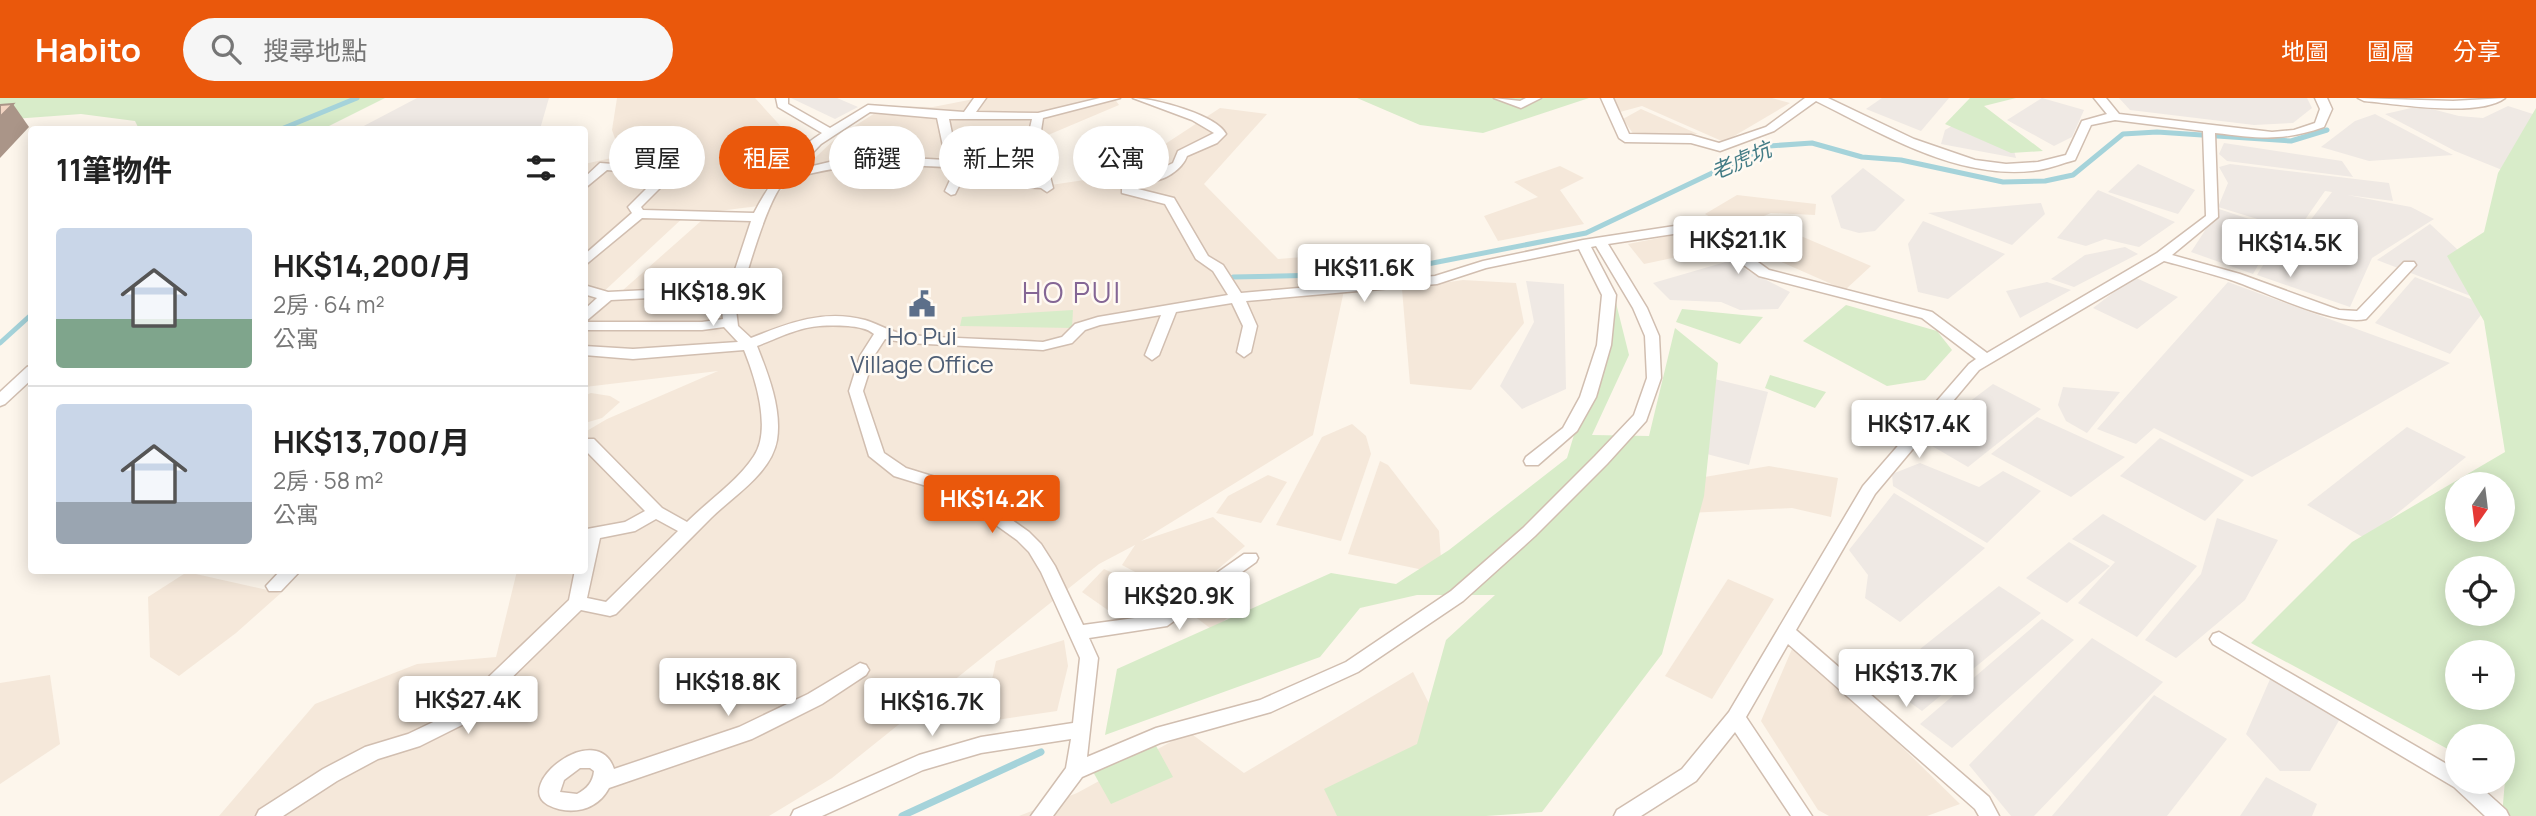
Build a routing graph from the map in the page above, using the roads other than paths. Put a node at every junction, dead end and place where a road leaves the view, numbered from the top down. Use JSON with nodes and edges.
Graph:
{"nodes":[{"id":1,"x":782,"y":98,"type":"edge"},
{"id":2,"x":981,"y":98,"type":"edge"},
{"id":3,"x":1114,"y":98,"type":"edge"},
{"id":4,"x":1139,"y":98,"type":"edge"},
{"id":5,"x":1500,"y":98,"type":"edge"},
{"id":6,"x":1535,"y":98,"type":"edge"},
{"id":7,"x":1607,"y":98,"type":"edge"},
{"id":8,"x":1812,"y":98,"type":"edge"},
{"id":9,"x":1819,"y":98,"type":"edge"},
{"id":10,"x":2100,"y":98,"type":"edge"},
{"id":11,"x":2322,"y":98,"type":"edge"},
{"id":12,"x":2364,"y":98,"type":"edge"},
{"id":13,"x":2499,"y":98,"type":"edge"},
{"id":14,"x":942,"y":115,"type":"junction"},
{"id":15,"x":968,"y":115,"type":"junction"},
{"id":16,"x":1038,"y":117,"type":"junction"},
{"id":17,"x":2115,"y":117,"type":"junction"},
{"id":18,"x":839,"y":126,"type":"edge"},
{"id":19,"x":944,"y":126,"type":"edge"},
{"id":20,"x":1036,"y":126,"type":"edge"},
{"id":21,"x":829,"y":132,"type":"joint"},
{"id":22,"x":2210,"y":134,"type":"junction"},
{"id":23,"x":815,"y":145,"type":"edge"},
{"id":24,"x":939,"y":164,"type":"edge"},
{"id":25,"x":815,"y":170,"type":"edge"},
{"id":26,"x":1169,"y":170,"type":"edge"},
{"id":27,"x":588,"y":181,"type":"edge"},
{"id":28,"x":773,"y":189,"type":"edge"},
{"id":29,"x":1126,"y":190,"type":"dead end"},
{"id":30,"x":639,"y":214,"type":"junction"},
{"id":31,"x":759,"y":217,"type":"junction"},
{"id":32,"x":1601,"y":243,"type":"junction"},
{"id":33,"x":1583,"y":244,"type":"junction"},
{"id":34,"x":2162,"y":257,"type":"junction"},
{"id":35,"x":588,"y":259,"type":"edge"},
{"id":36,"x":2409,"y":265,"type":"dead end"},
{"id":37,"x":588,"y":290,"type":"edge"},
{"id":38,"x":607,"y":296,"type":"junction"},
{"id":39,"x":733,"y":296,"type":"junction"},
{"id":40,"x":1237,"y":298,"type":"junction"},
{"id":41,"x":1171,"y":308,"type":"junction"},
{"id":42,"x":588,"y":314,"type":"edge"},
{"id":43,"x":729,"y":322,"type":"junction"},
{"id":44,"x":588,"y":327,"type":"edge"},
{"id":45,"x":881,"y":334,"type":"junction"},
{"id":46,"x":749,"y":344,"type":"junction"},
{"id":47,"x":588,"y":350,"type":"edge"},
{"id":48,"x":1244,"y":352,"type":"dead end"},
{"id":49,"x":1152,"y":355,"type":"dead end"},
{"id":50,"x":1987,"y":360,"type":"junction"},
{"id":51,"x":25,"y":383,"type":"edge"},
{"id":52,"x":0,"y":401,"type":"edge"},
{"id":53,"x":588,"y":443,"type":"edge"},
{"id":54,"x":1532,"y":461,"type":"dead end"},
{"id":55,"x":656,"y":512,"type":"junction"},
{"id":56,"x":689,"y":530,"type":"junction"},
{"id":57,"x":588,"y":552,"type":"edge"},
{"id":58,"x":1250,"y":558,"type":"dead end"},
{"id":59,"x":288,"y":574,"type":"edge"},
{"id":60,"x":583,"y":574,"type":"edge"},
{"id":61,"x":275,"y":586,"type":"dead end"},
{"id":62,"x":577,"y":603,"type":"junction"},
{"id":63,"x":1786,"y":631,"type":"junction"},
{"id":64,"x":1079,"y":632,"type":"junction"},
{"id":65,"x":2220,"y":639,"type":"dead end"},
{"id":66,"x":860,"y":670,"type":"dead end"},
{"id":67,"x":1736,"y":718,"type":"junction"},
{"id":68,"x":1082,"y":729,"type":"junction"},
{"id":69,"x":1074,"y":771,"type":"junction"},
{"id":70,"x":2445,"y":773,"type":"edge"},
{"id":71,"x":604,"y":781,"type":"junction"},
{"id":72,"x":2473,"y":794,"type":"edge"},
{"id":73,"x":574,"y":810,"type":"edge"},
{"id":74,"x":266,"y":816,"type":"edge"},
{"id":75,"x":802,"y":816,"type":"edge"},
{"id":76,"x":1041,"y":816,"type":"edge"},
{"id":77,"x":1624,"y":816,"type":"edge"},
{"id":78,"x":1802,"y":816,"type":"edge"},
{"id":79,"x":1989,"y":816,"type":"edge"},
{"id":80,"x":2498,"y":816,"type":"edge"}],
"edges":[{"from":1,"to":21,"type":"street"},
{"from":2,"to":15,"type":"street"},
{"from":3,"to":16,"type":"street"},
{"from":4,"to":26,"type":"street"},
{"from":5,"to":6,"type":"street"},
{"from":7,"to":8,"type":"street"},
{"from":9,"to":17,"type":"street"},
{"from":10,"to":17,"type":"street"},
{"from":11,"to":22,"type":"street"},
{"from":12,"to":13,"type":"street"},
{"from":14,"to":15,"type":"street"},
{"from":14,"to":18,"type":"street"},
{"from":14,"to":19,"type":"street"},
{"from":15,"to":16,"type":"street"},
{"from":16,"to":20,"type":"street"},
{"from":17,"to":22,"type":"street"},
{"from":21,"to":23,"type":"street"},
{"from":22,"to":34,"type":"street"},
{"from":24,"to":25,"type":"street"},
{"from":27,"to":30,"type":"street"},
{"from":28,"to":31,"type":"street"},
{"from":29,"to":40,"type":"street"},
{"from":30,"to":31,"type":"street"},
{"from":30,"to":35,"type":"street"},
{"from":31,"to":39,"type":"street"},
{"from":32,"to":33,"type":"street"},
{"from":32,"to":50,"type":"street"},
{"from":32,"to":69,"type":"street"},
{"from":33,"to":40,"type":"street"},
{"from":33,"to":54,"type":"street"},
{"from":34,"to":36,"type":"street"},
{"from":34,"to":50,"type":"street"},
{"from":37,"to":38,"type":"street"},
{"from":38,"to":39,"type":"street"},
{"from":38,"to":42,"type":"street"},
{"from":39,"to":43,"type":"street"},
{"from":40,"to":41,"type":"street"},
{"from":40,"to":48,"type":"street"},
{"from":41,"to":45,"type":"street"},
{"from":41,"to":49,"type":"street"},
{"from":43,"to":44,"type":"street"},
{"from":43,"to":46,"type":"street"},
{"from":45,"to":46,"type":"street"},
{"from":45,"to":64,"type":"street"},
{"from":46,"to":47,"type":"street"},
{"from":46,"to":56,"type":"street"},
{"from":50,"to":63,"type":"street"},
{"from":51,"to":52,"type":"street"},
{"from":53,"to":55,"type":"street"},
{"from":55,"to":56,"type":"street"},
{"from":55,"to":57,"type":"street"},
{"from":56,"to":62,"type":"street"},
{"from":58,"to":64,"type":"street"},
{"from":59,"to":61,"type":"street"},
{"from":60,"to":62,"type":"street"},
{"from":62,"to":74,"type":"street"},
{"from":63,"to":67,"type":"street"},
{"from":63,"to":79,"type":"street"},
{"from":64,"to":68,"type":"street"},
{"from":65,"to":70,"type":"street"},
{"from":66,"to":71,"type":"street"},
{"from":67,"to":77,"type":"street"},
{"from":67,"to":78,"type":"street"},
{"from":68,"to":69,"type":"street"},
{"from":68,"to":75,"type":"street"},
{"from":69,"to":76,"type":"street"},
{"from":71,"to":73,"type":"street"},
{"from":71,"to":73,"type":"street"},
{"from":72,"to":80,"type":"street"}]}
